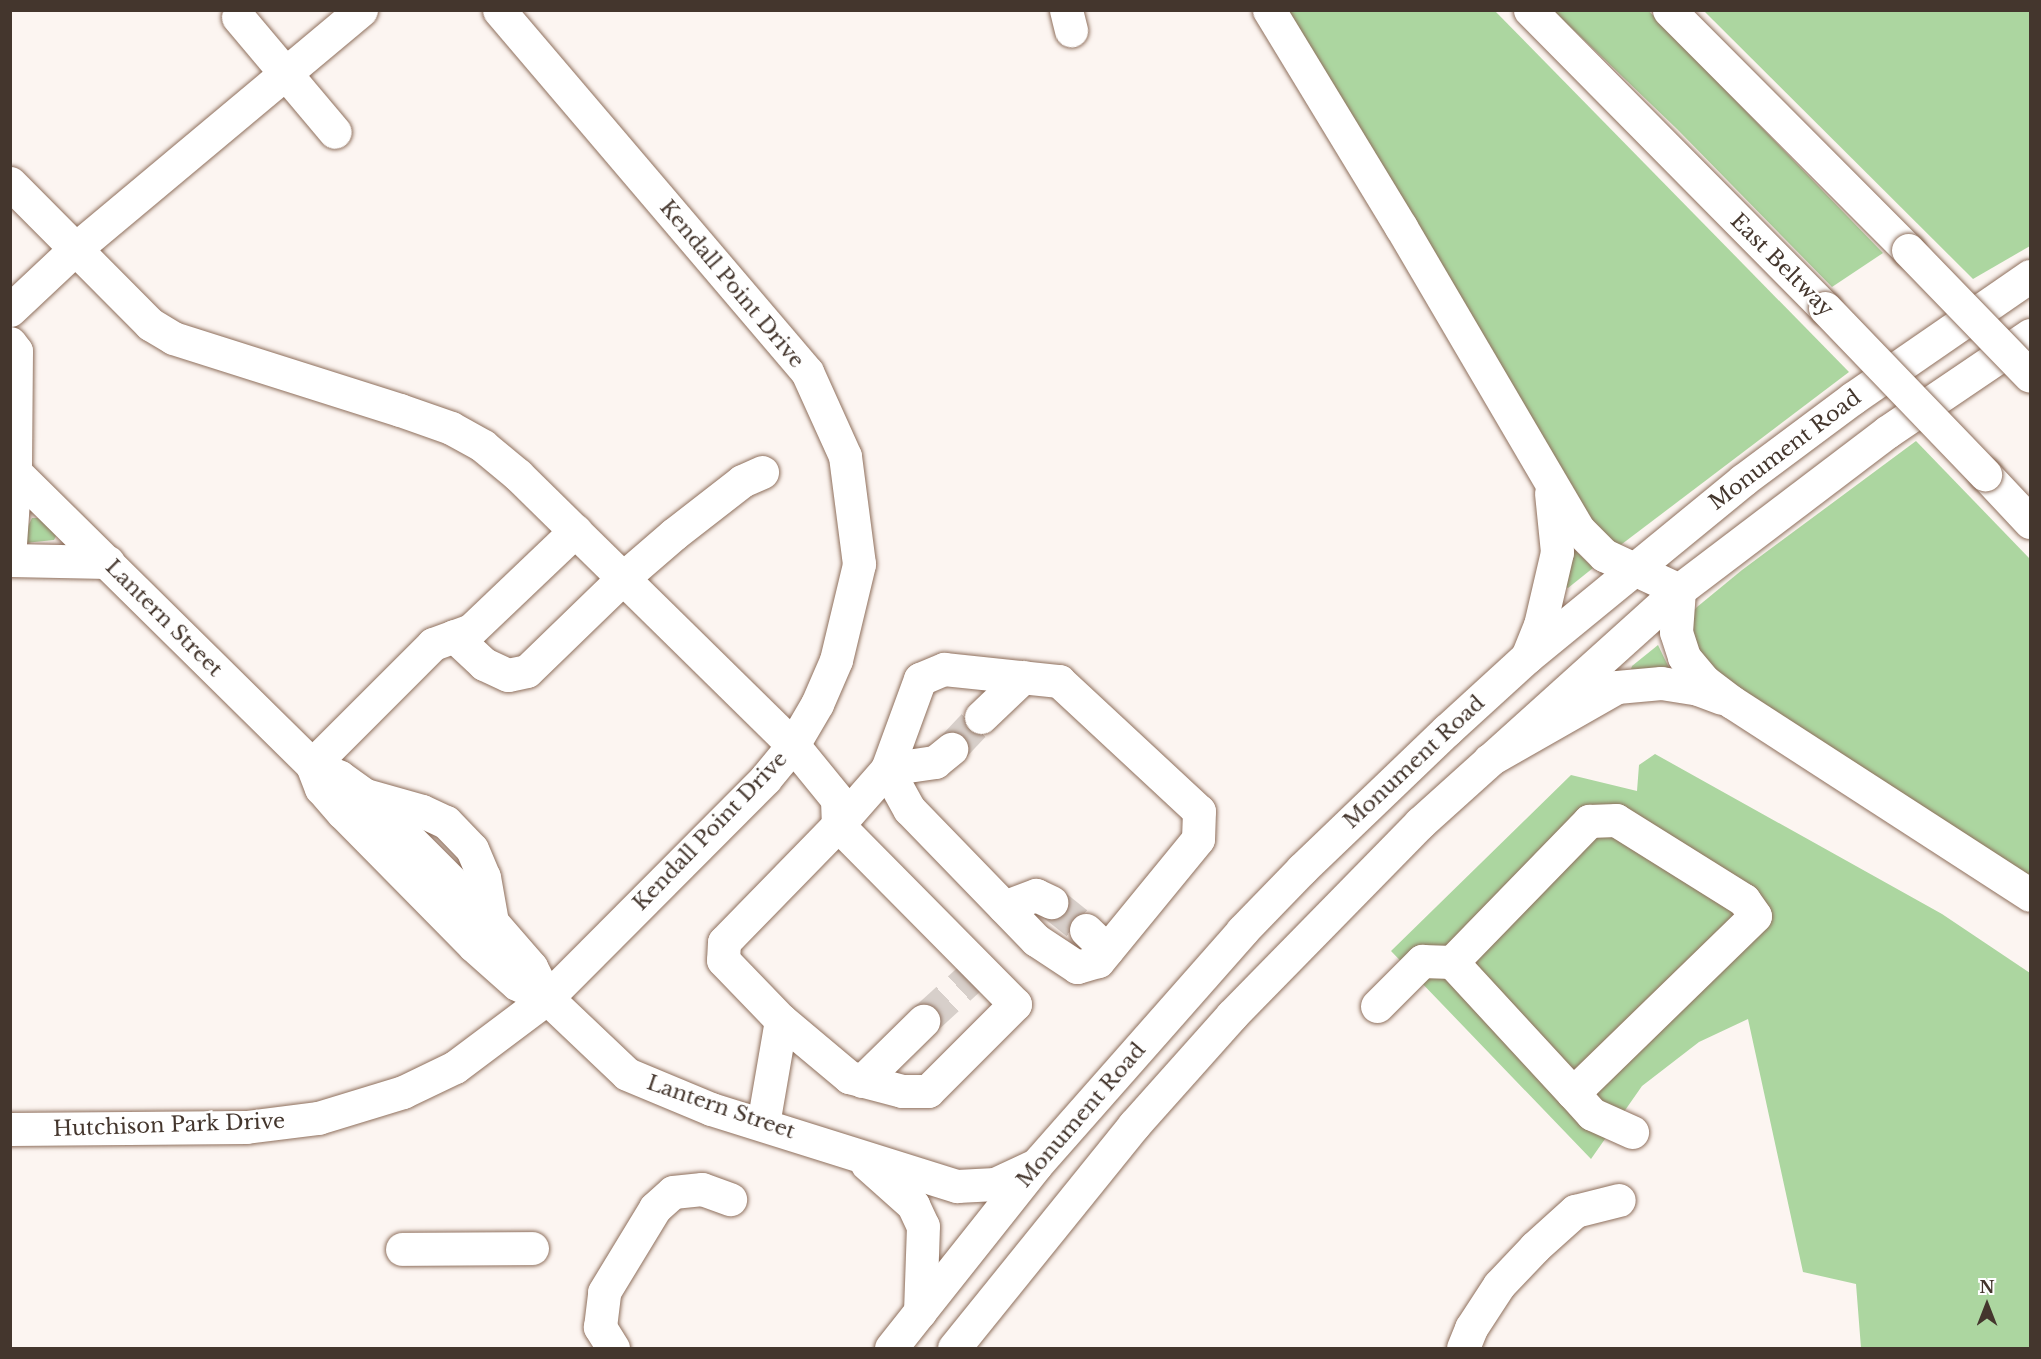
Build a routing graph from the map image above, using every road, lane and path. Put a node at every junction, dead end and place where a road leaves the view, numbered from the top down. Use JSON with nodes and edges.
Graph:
{"nodes":[{"id":1,"x":361,"y":10,"type":"edge"},
{"id":2,"x":499,"y":10,"type":"edge"},
{"id":3,"x":1269,"y":10,"type":"edge"},
{"id":4,"x":1530,"y":10,"type":"edge"},
{"id":5,"x":1669,"y":10,"type":"edge"},
{"id":6,"x":238,"y":17,"type":"dead end"},
{"id":7,"x":286,"y":74,"type":"junction"},
{"id":8,"x":335,"y":132,"type":"dead end"},
{"id":9,"x":10,"y":183,"type":"edge"},
{"id":10,"x":74,"y":250,"type":"junction"},
{"id":11,"x":2031,"y":276,"type":"edge"},
{"id":12,"x":10,"y":310,"type":"edge"},
{"id":13,"x":2031,"y":335,"type":"edge"},
{"id":14,"x":10,"y":343,"type":"edge"},
{"id":15,"x":2031,"y":376,"type":"edge"},
{"id":16,"x":15,"y":472,"type":"junction"},
{"id":17,"x":762,"y":472,"type":"dead end"},
{"id":18,"x":1548,"y":477,"type":"junction"},
{"id":19,"x":2031,"y":522,"type":"edge"},
{"id":20,"x":575,"y":531,"type":"junction"},
{"id":21,"x":10,"y":544,"type":"edge"},
{"id":22,"x":10,"y":560,"type":"edge"},
{"id":23,"x":108,"y":562,"type":"junction"},
{"id":24,"x":1632,"y":569,"type":"junction"},
{"id":25,"x":623,"y":578,"type":"junction"},
{"id":26,"x":1679,"y":590,"type":"junction"},
{"id":27,"x":454,"y":636,"type":"junction"},
{"id":28,"x":1527,"y":657,"type":"junction"},
{"id":29,"x":1023,"y":677,"type":"junction"},
{"id":30,"x":1732,"y":702,"type":"junction"},
{"id":31,"x":981,"y":717,"type":"tunnel mouth"},
{"id":32,"x":793,"y":745,"type":"junction"},
{"id":33,"x":951,"y":749,"type":"tunnel mouth"},
{"id":34,"x":1489,"y":760,"type":"junction"},
{"id":35,"x":312,"y":765,"type":"junction"},
{"id":36,"x":887,"y":769,"type":"junction"},
{"id":37,"x":838,"y":825,"type":"junction"},
{"id":38,"x":2031,"y":895,"type":"edge"},
{"id":39,"x":1051,"y":902,"type":"tunnel mouth"},
{"id":40,"x":1004,"y":907,"type":"junction"},
{"id":41,"x":1452,"y":963,"type":"junction"},
{"id":42,"x":547,"y":998,"type":"junction"},
{"id":43,"x":1377,"y":1006,"type":"dead end"},
{"id":44,"x":782,"y":1020,"type":"junction"},
{"id":45,"x":923,"y":1020,"type":"tunnel mouth"},
{"id":46,"x":862,"y":1081,"type":"junction"},
{"id":47,"x":1573,"y":1093,"type":"junction"},
{"id":48,"x":763,"y":1124,"type":"junction"},
{"id":49,"x":10,"y":1129,"type":"edge"},
{"id":50,"x":1632,"y":1132,"type":"dead end"},
{"id":51,"x":852,"y":1151,"type":"junction"},
{"id":52,"x":1036,"y":1165,"type":"junction"},
{"id":53,"x":730,"y":1199,"type":"dead end"},
{"id":54,"x":1619,"y":1200,"type":"dead end"},
{"id":55,"x":532,"y":1248,"type":"dead end"},
{"id":56,"x":402,"y":1249,"type":"dead end"},
{"id":57,"x":920,"y":1312,"type":"junction"},
{"id":58,"x":613,"y":1348,"type":"edge"},
{"id":59,"x":891,"y":1348,"type":"edge"},
{"id":60,"x":954,"y":1348,"type":"edge"},
{"id":61,"x":1463,"y":1348,"type":"edge"}],
"edges":[{"from":1,"to":7,"type":"main road"},
{"from":2,"to":32,"type":"main road","name":"Kendall Point Drive"},
{"from":3,"to":18,"type":"main road"},
{"from":4,"to":19,"type":"main road","name":"East Beltway","bridge":true},
{"from":5,"to":15,"type":"main road","bridge":true},
{"from":6,"to":7,"type":"main road"},
{"from":7,"to":8,"type":"main road"},
{"from":7,"to":10,"type":"main road"},
{"from":9,"to":10,"type":"main road"},
{"from":10,"to":12,"type":"main road"},
{"from":10,"to":20,"type":"main road"},
{"from":11,"to":24,"type":"main road","name":"Monument Road"},
{"from":13,"to":26,"type":"main road"},
{"from":14,"to":16,"type":"main road"},
{"from":16,"to":21,"type":"main road"},
{"from":16,"to":23,"type":"main road","name":"Lantern Street"},
{"from":17,"to":25,"type":"main road"},
{"from":18,"to":24,"type":"main road"},
{"from":18,"to":28,"type":"main road"},
{"from":20,"to":25,"type":"main road"},
{"from":20,"to":27,"type":"main road"},
{"from":22,"to":23,"type":"main road"},
{"from":23,"to":35,"type":"main road","name":"Lantern Street"},
{"from":24,"to":26,"type":"main road"},
{"from":24,"to":28,"type":"main road","name":"Monument Road"},
{"from":25,"to":27,"type":"main road"},
{"from":25,"to":32,"type":"main road"},
{"from":26,"to":30,"type":"main road"},
{"from":26,"to":34,"type":"main road"},
{"from":27,"to":35,"type":"main road"},
{"from":28,"to":52,"type":"main road","name":"Monument Road"},
{"from":29,"to":31,"type":"main road"},
{"from":29,"to":36,"type":"main road"},
{"from":29,"to":40,"type":"main road"},
{"from":30,"to":34,"type":"main road"},
{"from":30,"to":38,"type":"main road"},
{"from":32,"to":37,"type":"main road"},
{"from":32,"to":42,"type":"main road","name":"Kendall Point Drive"},
{"from":33,"to":36,"type":"main road"},
{"from":34,"to":60,"type":"main road"},
{"from":35,"to":42,"type":"main road","name":"Lantern Street"},
{"from":35,"to":42,"type":"main road","name":"Lantern Street"},
{"from":36,"to":37,"type":"main road"},
{"from":36,"to":40,"type":"main road"},
{"from":37,"to":44,"type":"main road"},
{"from":37,"to":46,"type":"main road"},
{"from":39,"to":40,"type":"main road"},
{"from":41,"to":43,"type":"main road"},
{"from":41,"to":47,"type":"main road"},
{"from":41,"to":47,"type":"main road"},
{"from":42,"to":48,"type":"main road","name":"Lantern Street"},
{"from":42,"to":49,"type":"main road","name":"Hutchison Park Drive"},
{"from":44,"to":46,"type":"main road"},
{"from":44,"to":48,"type":"main road"},
{"from":45,"to":46,"type":"main road"},
{"from":47,"to":50,"type":"main road"},
{"from":48,"to":51,"type":"main road","name":"Lantern Street"},
{"from":51,"to":52,"type":"main road","name":"Lantern Street"},
{"from":51,"to":57,"type":"main road"},
{"from":52,"to":57,"type":"main road","name":"Monument Road"},
{"from":53,"to":58,"type":"main road"},
{"from":54,"to":61,"type":"main road"},
{"from":55,"to":56,"type":"main road"},
{"from":57,"to":59,"type":"main road","name":"Monument Road"}]}
